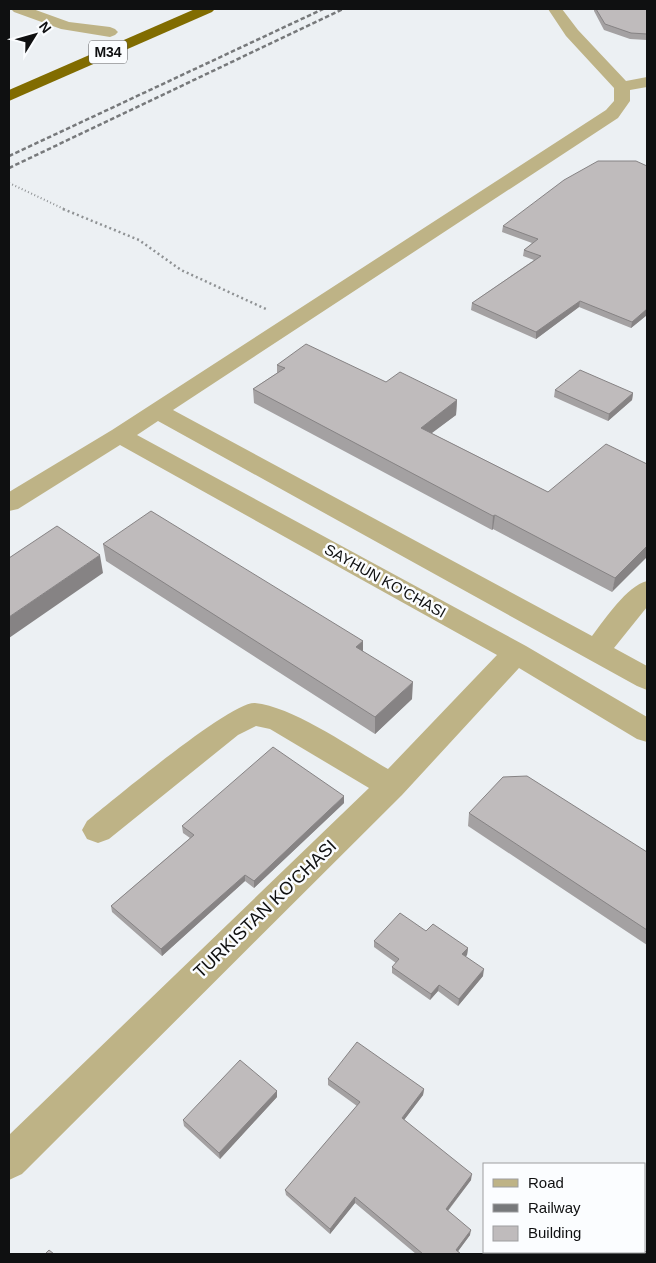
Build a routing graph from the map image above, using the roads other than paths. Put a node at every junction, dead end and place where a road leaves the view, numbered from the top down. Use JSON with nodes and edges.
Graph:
{"nodes":[{"id":1,"x":19,"y":9,"type":"edge"},
{"id":2,"x":207,"y":9,"type":"edge"},
{"id":3,"x":556,"y":9,"type":"edge"},
{"id":4,"x":128,"y":25,"type":"dead end"},
{"id":5,"x":110,"y":32,"type":"junction"},
{"id":6,"x":85,"y":44,"type":"dead end"},
{"id":7,"x":647,"y":82,"type":"edge"},
{"id":8,"x":622,"y":87,"type":"junction"},
{"id":9,"x":9,"y":96,"type":"edge"},
{"id":10,"x":157,"y":411,"type":"junction"},
{"id":11,"x":120,"y":435,"type":"junction"},
{"id":12,"x":9,"y":502,"type":"edge"},
{"id":13,"x":647,"y":590,"type":"edge"},
{"id":14,"x":597,"y":650,"type":"junction"},
{"id":15,"x":516,"y":653,"type":"junction"},
{"id":16,"x":647,"y":679,"type":"edge"},
{"id":17,"x":647,"y":731,"type":"edge"},
{"id":18,"x":391,"y":786,"type":"junction"},
{"id":19,"x":98,"y":830,"type":"dead end"},
{"id":20,"x":9,"y":1160,"type":"edge"}],
"edges":[{"from":1,"to":5,"type":"street"},
{"from":2,"to":9,"type":"highway","number":"M34"},
{"from":3,"to":8,"type":"street"},
{"from":4,"to":5,"type":"highway","number":"M34"},
{"from":5,"to":6,"type":"highway","number":"M34"},
{"from":7,"to":8,"type":"street"},
{"from":8,"to":10,"type":"street"},
{"from":10,"to":11,"type":"street"},
{"from":10,"to":14,"type":"street"},
{"from":11,"to":12,"type":"street"},
{"from":11,"to":15,"type":"street","name":"SAYHUN KO'CHASI"},
{"from":13,"to":14,"type":"street"},
{"from":14,"to":16,"type":"street"},
{"from":15,"to":17,"type":"street","name":"SAYHUN KO'CHASI"},
{"from":15,"to":18,"type":"street","name":"TURKISTAN KO'CHASI"},
{"from":18,"to":19,"type":"street"},
{"from":18,"to":20,"type":"street","name":"TURKISTAN KO'CHASI"}]}
